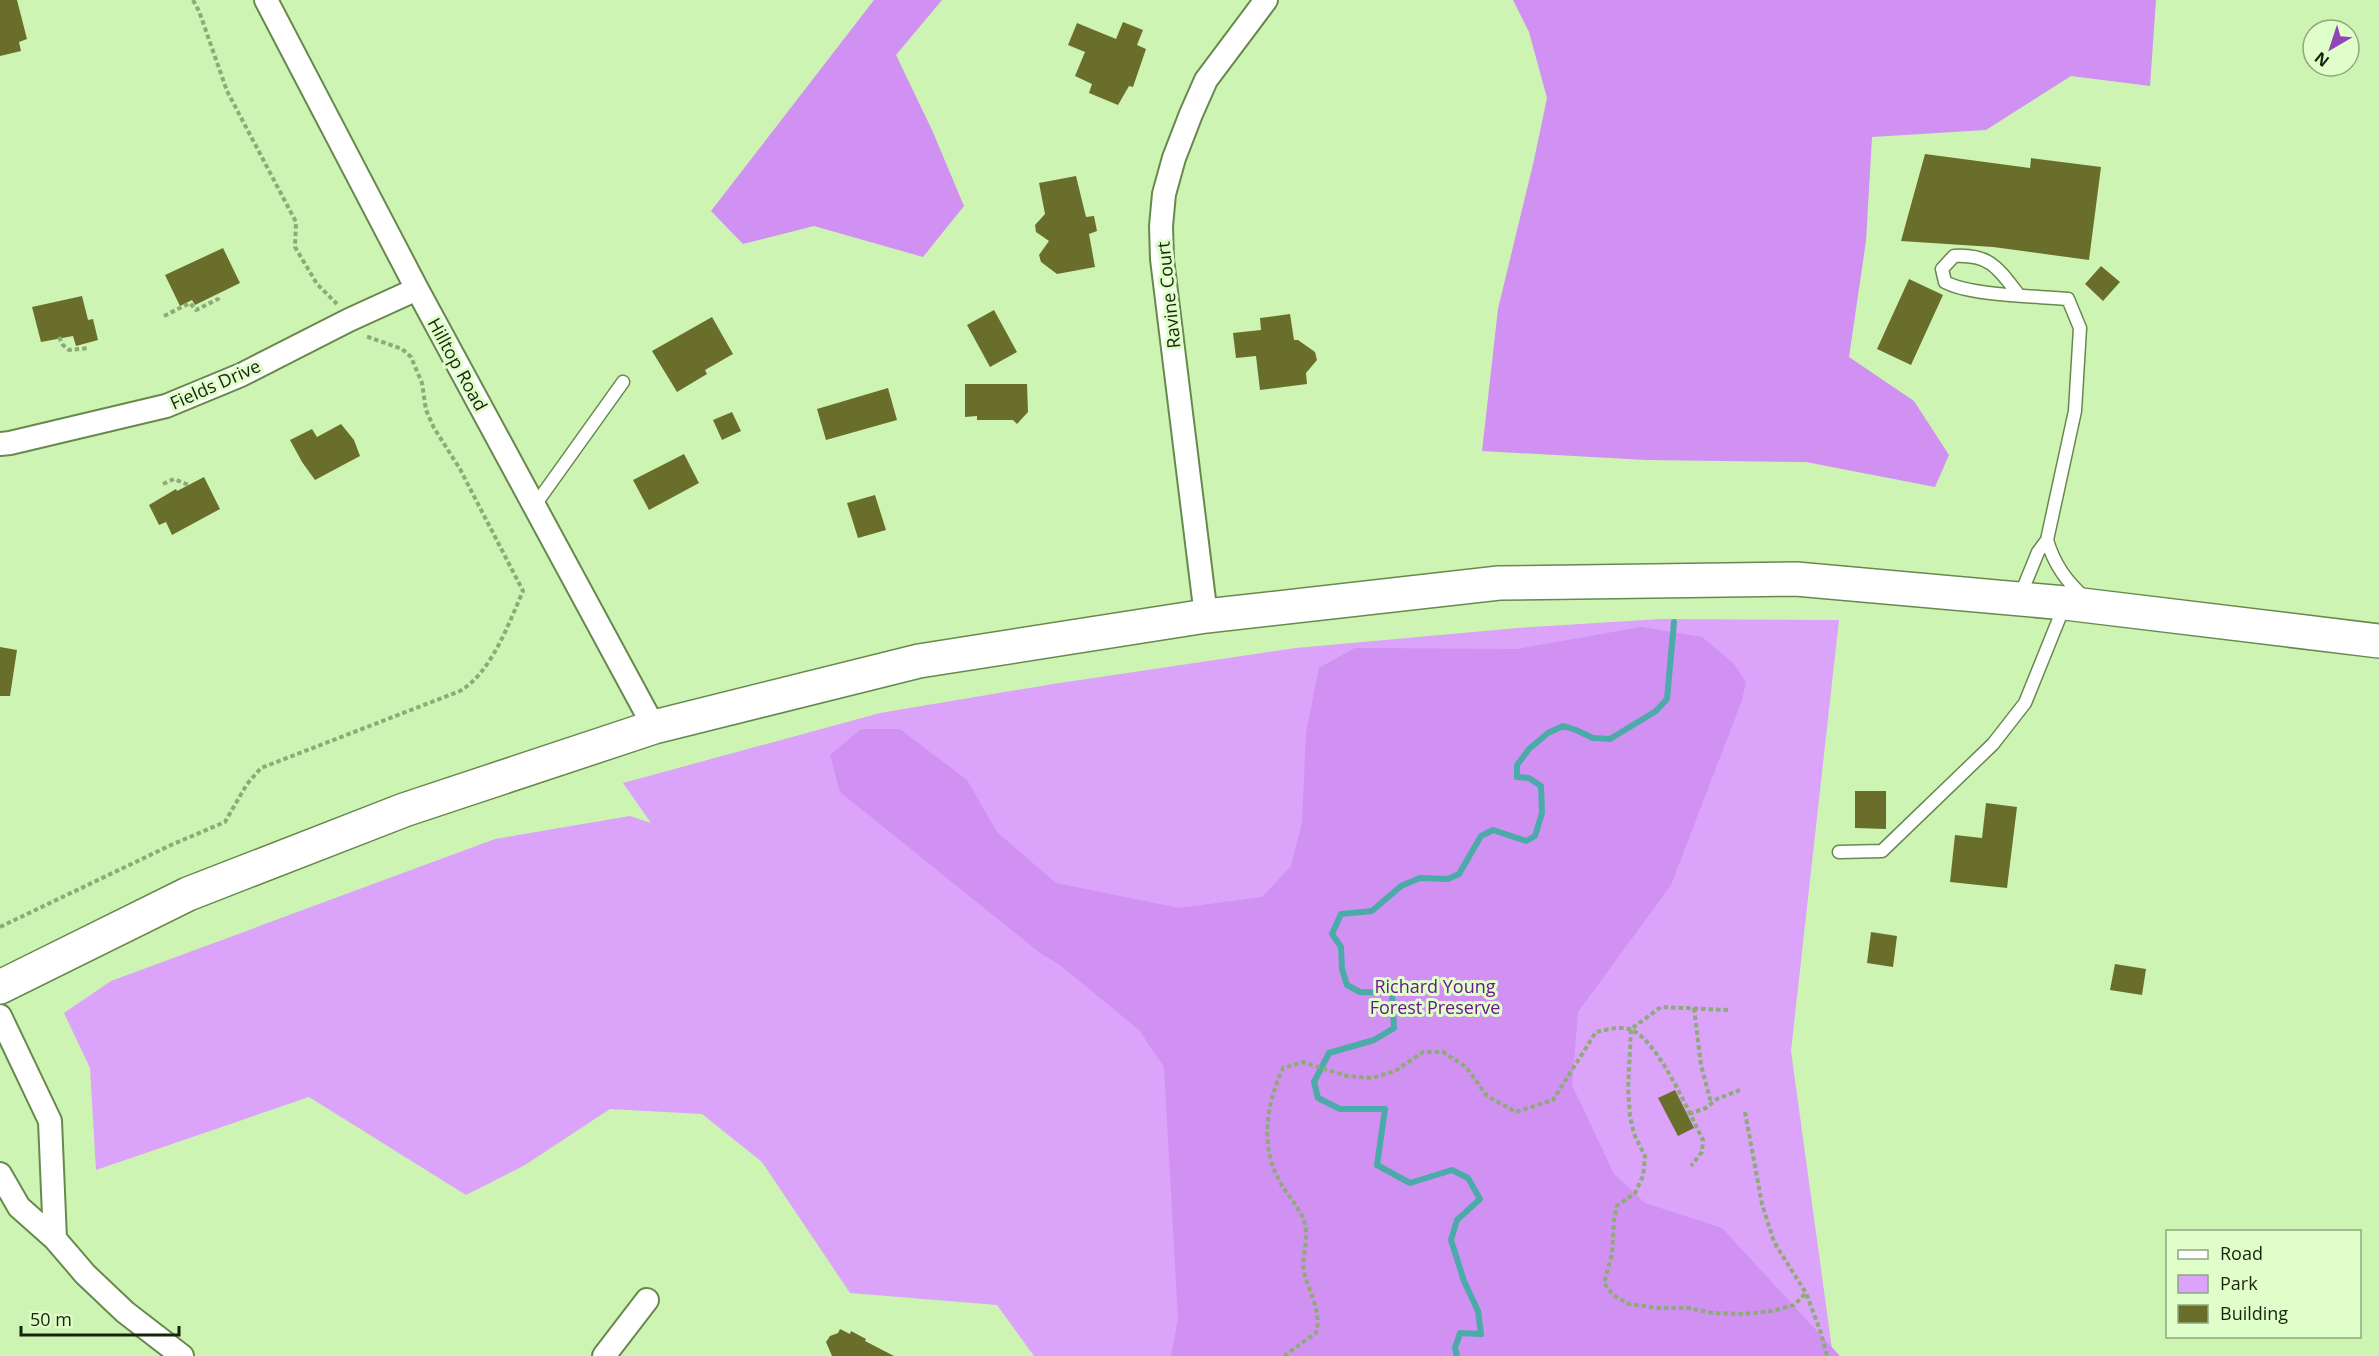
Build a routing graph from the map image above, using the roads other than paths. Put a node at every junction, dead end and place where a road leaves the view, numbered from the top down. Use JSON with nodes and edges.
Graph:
{"nodes":[{"id":1,"x":266,"y":0,"type":"edge"},
{"id":2,"x":1266,"y":0,"type":"edge"},
{"id":3,"x":417,"y":289,"type":"junction"},
{"id":4,"x":2018,"y":294,"type":"junction"},
{"id":5,"x":623,"y":382,"type":"dead end"},
{"id":6,"x":0,"y":444,"type":"edge"},
{"id":7,"x":535,"y":505,"type":"junction"},
{"id":8,"x":2047,"y":540,"type":"junction"},
{"id":9,"x":2018,"y":600,"type":"junction"},
{"id":10,"x":2080,"y":605,"type":"junction"},
{"id":11,"x":1206,"y":616,"type":"junction"},
{"id":12,"x":2379,"y":641,"type":"edge"},
{"id":13,"x":654,"y":727,"type":"junction"},
{"id":14,"x":1839,"y":852,"type":"dead end"},
{"id":15,"x":0,"y":987,"type":"edge"},
{"id":16,"x":0,"y":1017,"type":"edge"},
{"id":17,"x":0,"y":1174,"type":"edge"},
{"id":18,"x":55,"y":1239,"type":"junction"},
{"id":19,"x":647,"y":1300,"type":"dead end"},
{"id":20,"x":182,"y":1356,"type":"edge"},
{"id":21,"x":604,"y":1356,"type":"edge"}],
"edges":[{"from":1,"to":3,"type":"street","name":"Hilltop Road"},
{"from":2,"to":11,"type":"street","name":"Ravine Court"},
{"from":3,"to":6,"type":"street","name":"Fields Drive"},
{"from":3,"to":7,"type":"street","name":"Hilltop Road"},
{"from":4,"to":4,"type":"lane"},
{"from":4,"to":8,"type":"lane"},
{"from":5,"to":7,"type":"lane"},
{"from":7,"to":13,"type":"street","name":"Hilltop Road"},
{"from":8,"to":9,"type":"lane"},
{"from":8,"to":10,"type":"lane"},
{"from":9,"to":10,"type":"main road"},
{"from":9,"to":11,"type":"main road"},
{"from":10,"to":12,"type":"main road"},
{"from":10,"to":14,"type":"lane"},
{"from":11,"to":13,"type":"main road"},
{"from":13,"to":15,"type":"main road"},
{"from":16,"to":18,"type":"street"},
{"from":17,"to":18,"type":"street"},
{"from":18,"to":20,"type":"street"},
{"from":19,"to":21,"type":"street"}]}
